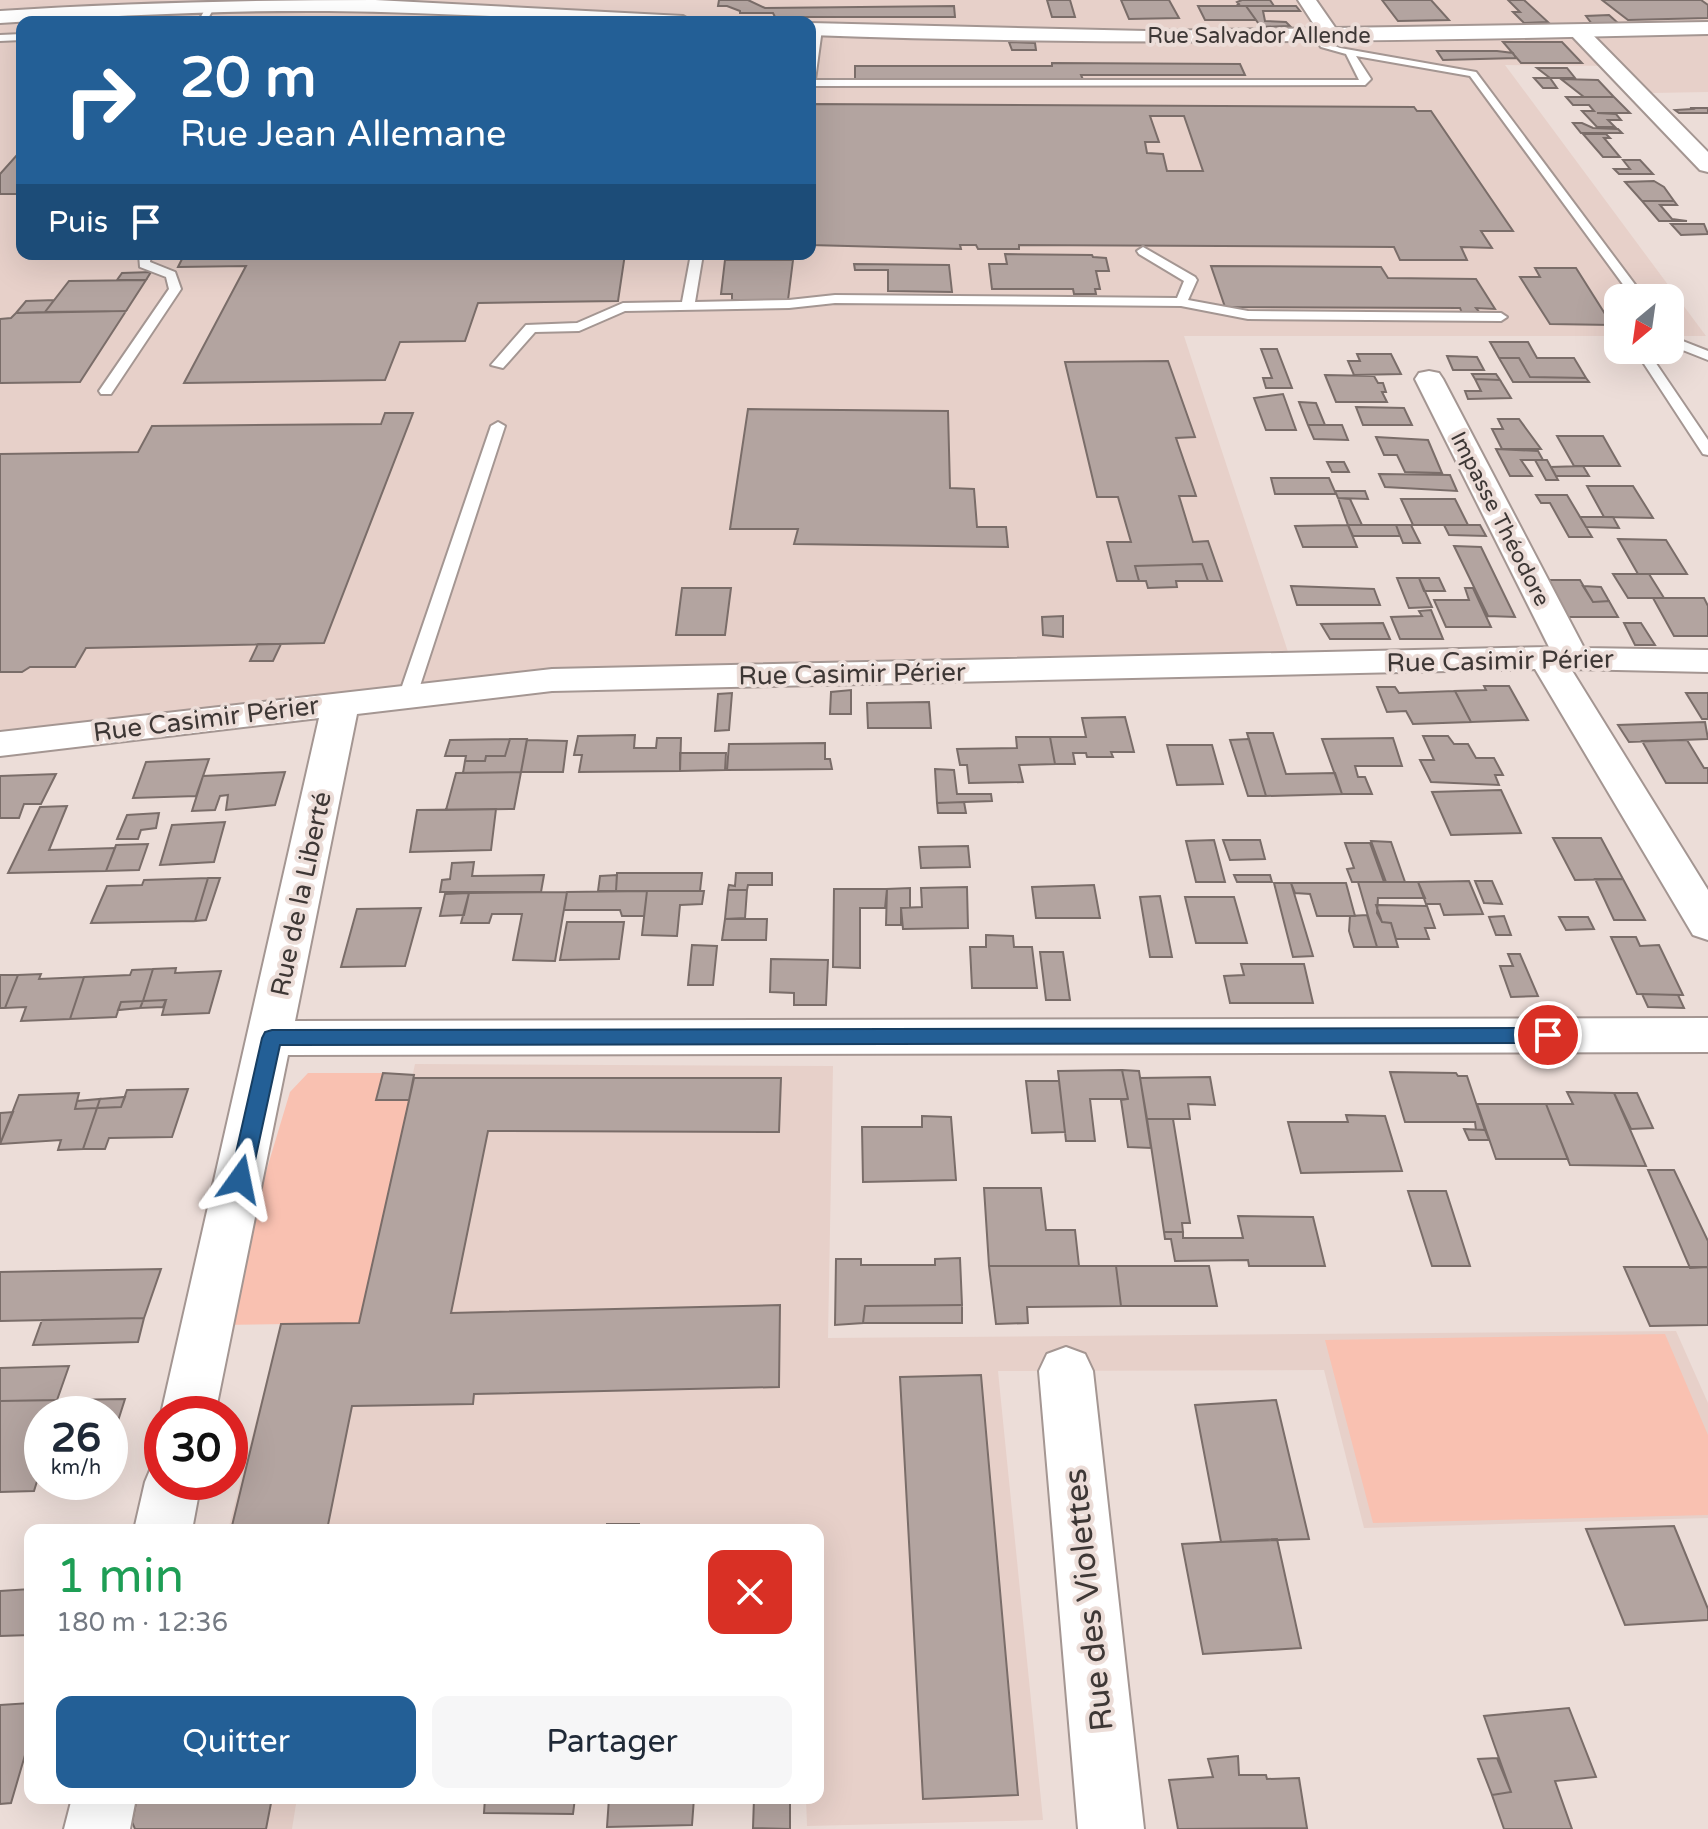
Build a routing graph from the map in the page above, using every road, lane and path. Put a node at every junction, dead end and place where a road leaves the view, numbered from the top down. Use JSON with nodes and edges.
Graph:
{"nodes":[{"id":1,"x":1307,"y":0,"type":"edge"},
{"id":2,"x":207,"y":14,"type":"edge"},
{"id":3,"x":69,"y":16,"type":"edge"},
{"id":4,"x":582,"y":16,"type":"edge"},
{"id":5,"x":1708,"y":28,"type":"edge"},
{"id":6,"x":816,"y":29,"type":"edge"},
{"id":7,"x":1578,"y":31,"type":"junction"},
{"id":8,"x":1325,"y":36,"type":"junction"},
{"id":9,"x":1349,"y":52,"type":"junction"},
{"id":10,"x":816,"y":83,"type":"edge"},
{"id":11,"x":1708,"y":165,"type":"edge"},
{"id":12,"x":1143,"y":251,"type":"dead end"},
{"id":13,"x":144,"y":260,"type":"edge"},
{"id":14,"x":696,"y":260,"type":"edge"},
{"id":15,"x":1629,"y":284,"type":"edge"},
{"id":16,"x":1181,"y":302,"type":"junction"},
{"id":17,"x":688,"y":305,"type":"junction"},
{"id":18,"x":1501,"y":317,"type":"dead end"},
{"id":19,"x":1684,"y":346,"type":"edge"},
{"id":20,"x":1708,"y":356,"type":"edge"},
{"id":21,"x":1650,"y":364,"type":"edge"},
{"id":22,"x":498,"y":365,"type":"dead end"},
{"id":23,"x":1429,"y":379,"type":"dead end"},
{"id":24,"x":106,"y":391,"type":"dead end"},
{"id":25,"x":498,"y":426,"type":"dead end"},
{"id":26,"x":1708,"y":451,"type":"edge"},
{"id":27,"x":1559,"y":658,"type":"junction"},
{"id":28,"x":1708,"y":661,"type":"edge"},
{"id":29,"x":408,"y":695,"type":"junction"},
{"id":30,"x":341,"y":703,"type":"junction"},
{"id":31,"x":0,"y":744,"type":"edge"},
{"id":32,"x":1708,"y":925,"type":"edge"},
{"id":33,"x":1708,"y":1035,"type":"edge"},
{"id":34,"x":272,"y":1038,"type":"junction"},
{"id":35,"x":1066,"y":1371,"type":"dead end"},
{"id":36,"x":192,"y":1396,"type":"edge"},
{"id":37,"x":169,"y":1500,"type":"edge"},
{"id":38,"x":164,"y":1524,"type":"edge"},
{"id":39,"x":103,"y":1804,"type":"edge"},
{"id":40,"x":97,"y":1829,"type":"edge"},
{"id":41,"x":1111,"y":1829,"type":"edge"}],
"edges":[{"from":1,"to":8,"type":"street"},
{"from":2,"to":3,"type":"street"},
{"from":2,"to":4,"type":"street"},
{"from":5,"to":7,"type":"street","name":"Rue Salvador Allende"},
{"from":6,"to":8,"type":"street","name":"Rue Salvador Allende"},
{"from":7,"to":8,"type":"street","name":"Rue Salvador Allende"},
{"from":7,"to":11,"type":"street"},
{"from":8,"to":9,"type":"lane"},
{"from":9,"to":10,"type":"lane"},
{"from":9,"to":15,"type":"lane"},
{"from":12,"to":16,"type":"lane"},
{"from":13,"to":24,"type":"lane"},
{"from":14,"to":17,"type":"lane"},
{"from":16,"to":17,"type":"lane"},
{"from":16,"to":18,"type":"lane"},
{"from":17,"to":22,"type":"lane"},
{"from":19,"to":20,"type":"lane"},
{"from":21,"to":26,"type":"lane"},
{"from":23,"to":27,"type":"street","name":"Impasse Théodore"},
{"from":25,"to":29,"type":"lane"},
{"from":27,"to":28,"type":"street","name":"Rue Casimir Périer"},
{"from":27,"to":29,"type":"street","name":"Rue Casimir Périer"},
{"from":27,"to":32,"type":"street","name":"Impasse Théodore"},
{"from":29,"to":30,"type":"street","name":"Rue Casimir Périer"},
{"from":30,"to":31,"type":"street","name":"Rue Casimir Périer"},
{"from":30,"to":34,"type":"street","name":"Rue de la Liberté"},
{"from":33,"to":34,"type":"street"},
{"from":34,"to":36,"type":"street","name":"Rue de la Liberté"},
{"from":35,"to":41,"type":"street","name":"Rue des Violettes"},
{"from":37,"to":38,"type":"street"},
{"from":39,"to":40,"type":"street"}]}
